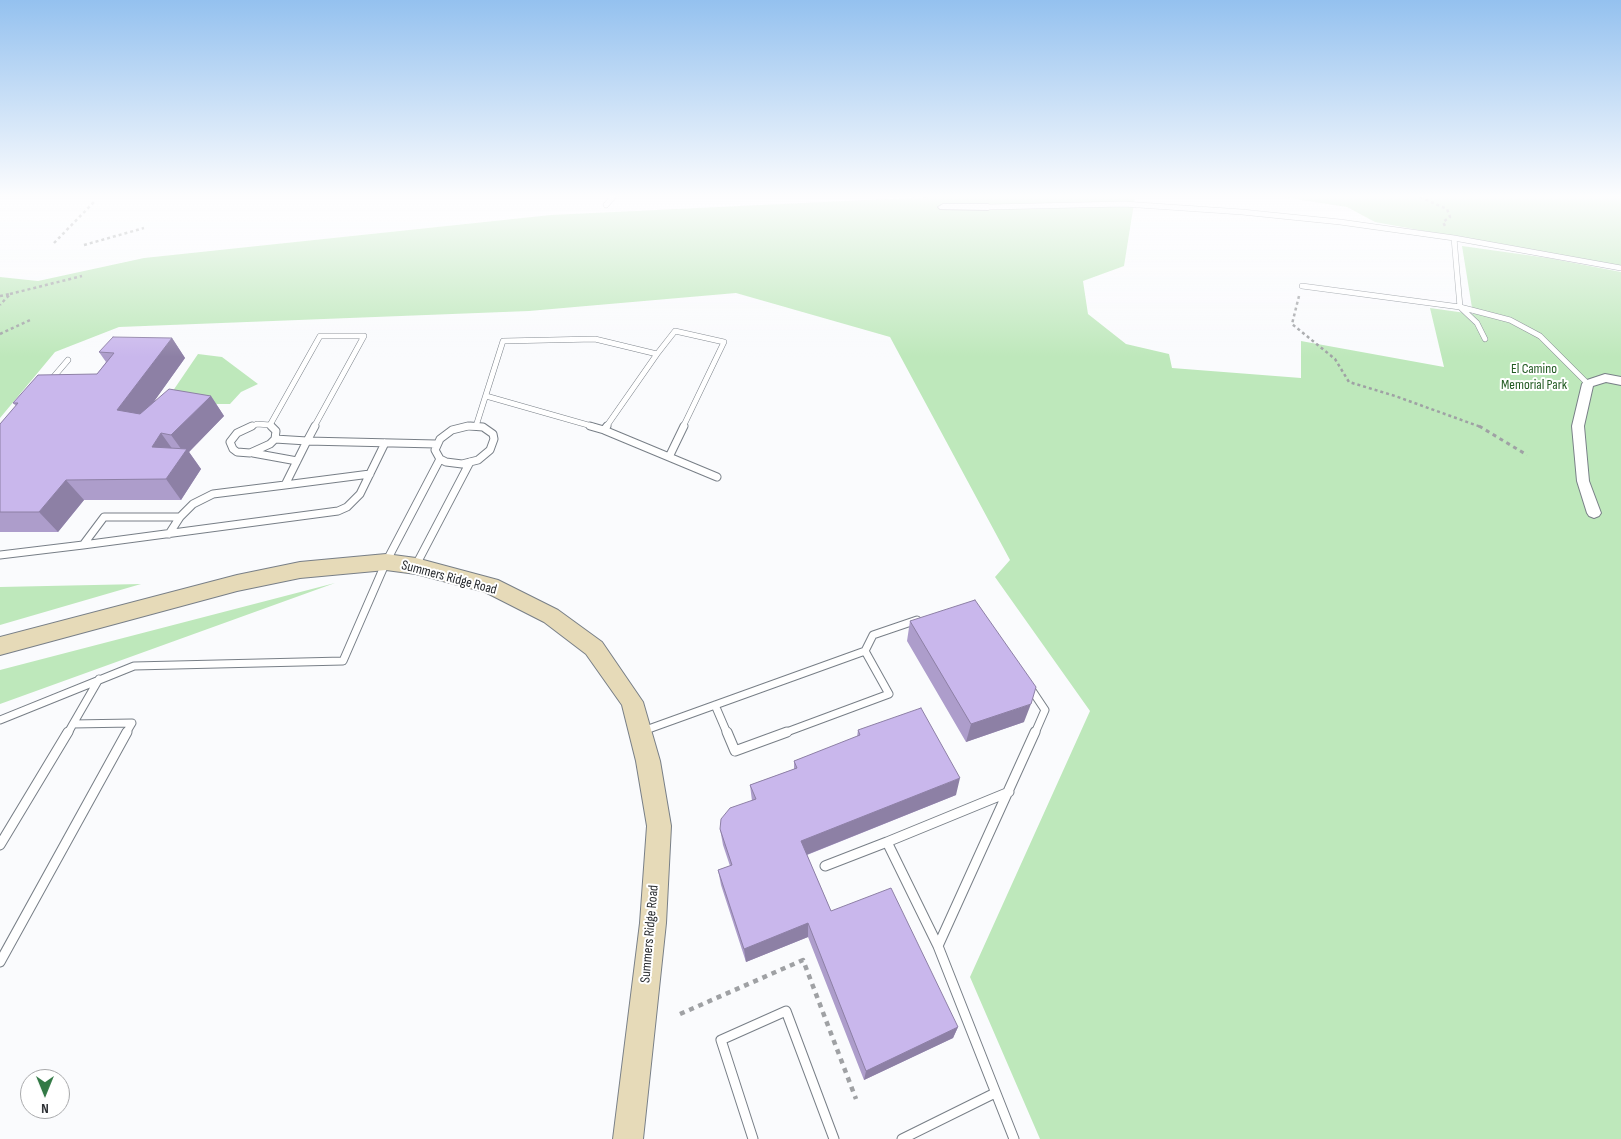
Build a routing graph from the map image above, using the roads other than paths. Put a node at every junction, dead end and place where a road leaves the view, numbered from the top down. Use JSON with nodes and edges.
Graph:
{"nodes":[{"id":1,"x":1455,"y":250,"type":"edge"},
{"id":2,"x":1522,"y":250,"type":"edge"},
{"id":3,"x":1621,"y":268,"type":"edge"},
{"id":4,"x":1302,"y":286,"type":"road end"},
{"id":5,"x":1460,"y":307,"type":"junction"},
{"id":6,"x":1485,"y":339,"type":"dead end"},
{"id":7,"x":658,"y":354,"type":"junction"},
{"id":8,"x":68,"y":360,"type":"dead end"},
{"id":9,"x":1621,"y":381,"type":"edge"},
{"id":10,"x":1588,"y":384,"type":"junction"},
{"id":11,"x":44,"y":389,"type":"edge"},
{"id":12,"x":486,"y":396,"type":"junction"},
{"id":13,"x":270,"y":425,"type":"junction"},
{"id":14,"x":476,"y":426,"type":"junction"},
{"id":15,"x":604,"y":430,"type":"junction"},
{"id":16,"x":275,"y":439,"type":"junction"},
{"id":17,"x":307,"y":441,"type":"junction"},
{"id":18,"x":385,"y":443,"type":"junction"},
{"id":19,"x":436,"y":444,"type":"junction"},
{"id":20,"x":250,"y":452,"type":"junction"},
{"id":21,"x":669,"y":457,"type":"junction"},
{"id":22,"x":440,"y":459,"type":"junction"},
{"id":23,"x":297,"y":461,"type":"junction"},
{"id":24,"x":470,"y":462,"type":"junction"},
{"id":25,"x":370,"y":474,"type":"junction"},
{"id":26,"x":717,"y":477,"type":"dead end"},
{"id":27,"x":286,"y":484,"type":"junction"},
{"id":28,"x":1594,"y":513,"type":"dead end"},
{"id":29,"x":180,"y":517,"type":"junction"},
{"id":30,"x":169,"y":534,"type":"junction"},
{"id":31,"x":83,"y":545,"type":"junction"},
{"id":32,"x":0,"y":555,"type":"edge"},
{"id":33,"x":386,"y":562,"type":"junction"},
{"id":34,"x":416,"y":566,"type":"junction"},
{"id":35,"x":930,"y":616,"type":"edge"},
{"id":36,"x":0,"y":646,"type":"edge"},
{"id":37,"x":865,"y":651,"type":"junction"},
{"id":38,"x":99,"y":679,"type":"junction"},
{"id":39,"x":1024,"y":679,"type":"edge"},
{"id":40,"x":716,"y":705,"type":"junction"},
{"id":41,"x":0,"y":720,"type":"edge"},
{"id":42,"x":73,"y":724,"type":"junction"},
{"id":43,"x":640,"y":732,"type":"junction"},
{"id":44,"x":1009,"y":792,"type":"junction"},
{"id":45,"x":887,"y":842,"type":"junction"},
{"id":46,"x":0,"y":845,"type":"edge"},
{"id":47,"x":825,"y":866,"type":"dead end"},
{"id":48,"x":938,"y":946,"type":"junction"},
{"id":49,"x":0,"y":962,"type":"edge"},
{"id":50,"x":995,"y":1093,"type":"junction"},
{"id":51,"x":628,"y":1139,"type":"edge"},
{"id":52,"x":753,"y":1139,"type":"edge"},
{"id":53,"x":834,"y":1139,"type":"edge"},
{"id":54,"x":902,"y":1139,"type":"edge"},
{"id":55,"x":1014,"y":1139,"type":"edge"}],
"edges":[{"from":1,"to":5,"type":"lane"},
{"from":2,"to":3,"type":"lane"},
{"from":4,"to":5,"type":"lane"},
{"from":5,"to":6,"type":"lane"},
{"from":5,"to":10,"type":"lane"},
{"from":7,"to":12,"type":"lane"},
{"from":7,"to":15,"type":"lane"},
{"from":7,"to":21,"type":"lane"},
{"from":8,"to":11,"type":"lane"},
{"from":9,"to":10,"type":"street"},
{"from":10,"to":28,"type":"street"},
{"from":12,"to":14,"type":"lane"},
{"from":12,"to":15,"type":"lane"},
{"from":13,"to":16,"type":"lane"},
{"from":13,"to":17,"type":"lane"},
{"from":13,"to":20,"type":"lane"},
{"from":14,"to":19,"type":"lane"},
{"from":14,"to":24,"type":"lane"},
{"from":15,"to":21,"type":"lane"},
{"from":16,"to":17,"type":"lane"},
{"from":16,"to":20,"type":"lane"},
{"from":17,"to":18,"type":"lane"},
{"from":17,"to":23,"type":"lane"},
{"from":18,"to":19,"type":"lane"},
{"from":18,"to":25,"type":"lane"},
{"from":19,"to":22,"type":"lane"},
{"from":20,"to":23,"type":"lane"},
{"from":21,"to":26,"type":"lane"},
{"from":22,"to":24,"type":"lane"},
{"from":22,"to":33,"type":"lane"},
{"from":23,"to":27,"type":"lane"},
{"from":24,"to":34,"type":"lane"},
{"from":25,"to":27,"type":"lane"},
{"from":25,"to":30,"type":"lane"},
{"from":27,"to":29,"type":"lane"},
{"from":29,"to":30,"type":"lane"},
{"from":29,"to":31,"type":"lane"},
{"from":30,"to":31,"type":"lane"},
{"from":31,"to":32,"type":"lane"},
{"from":33,"to":34,"type":"street","name":"Summers Ridge Road"},
{"from":33,"to":36,"type":"street","name":"Summers Ridge Road"},
{"from":33,"to":38,"type":"lane"},
{"from":34,"to":43,"type":"street","name":"Summers Ridge Road"},
{"from":35,"to":37,"type":"lane"},
{"from":37,"to":40,"type":"lane"},
{"from":37,"to":40,"type":"lane"},
{"from":38,"to":41,"type":"lane"},
{"from":38,"to":42,"type":"lane"},
{"from":39,"to":44,"type":"lane"},
{"from":40,"to":43,"type":"lane"},
{"from":42,"to":46,"type":"lane"},
{"from":42,"to":49,"type":"lane"},
{"from":43,"to":51,"type":"street","name":"Summers Ridge Road"},
{"from":44,"to":45,"type":"lane"},
{"from":44,"to":48,"type":"lane"},
{"from":45,"to":47,"type":"lane"},
{"from":45,"to":48,"type":"lane"},
{"from":48,"to":50,"type":"lane"},
{"from":50,"to":54,"type":"lane"},
{"from":50,"to":55,"type":"lane"},
{"from":52,"to":53,"type":"lane"}]}
